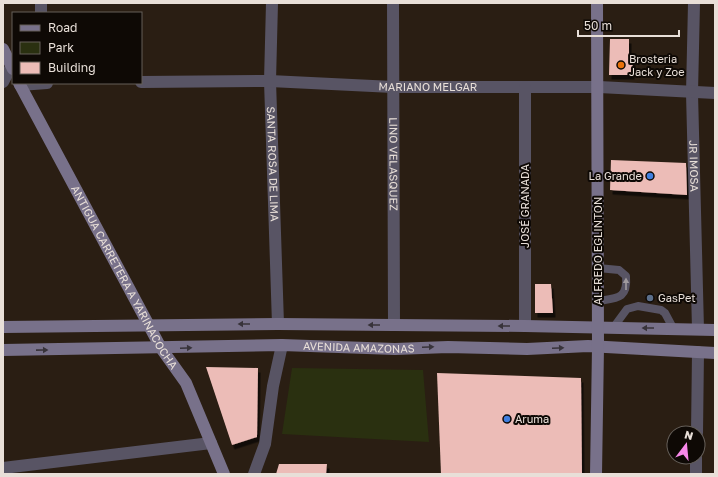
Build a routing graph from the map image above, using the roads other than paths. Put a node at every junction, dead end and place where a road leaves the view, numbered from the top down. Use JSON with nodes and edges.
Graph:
{"nodes":[{"id":1,"x":272,"y":3,"type":"edge"},
{"id":2,"x":393,"y":3,"type":"edge"},
{"id":3,"x":598,"y":3,"type":"edge"},
{"id":4,"x":694,"y":3,"type":"edge"},
{"id":5,"x":3,"y":49,"type":"edge"},
{"id":6,"x":12,"y":67,"type":"edge"},
{"id":7,"x":270,"y":81,"type":"junction"},
{"id":8,"x":3,"y":82,"type":"edge"},
{"id":9,"x":142,"y":82,"type":"edge"},
{"id":10,"x":21,"y":84,"type":"edge"},
{"id":11,"x":393,"y":87,"type":"junction"},
{"id":12,"x":525,"y":87,"type":"junction"},
{"id":13,"x":599,"y":87,"type":"junction"},
{"id":14,"x":692,"y":93,"type":"junction"},
{"id":15,"x":715,"y":93,"type":"edge"},
{"id":16,"x":598,"y":268,"type":"junction"},
{"id":17,"x":598,"y":301,"type":"junction"},
{"id":18,"x":3,"y":324,"type":"edge"},
{"id":19,"x":148,"y":324,"type":"junction"},
{"id":20,"x":278,"y":324,"type":"junction"},
{"id":21,"x":394,"y":325,"type":"junction"},
{"id":22,"x":525,"y":326,"type":"junction"},
{"id":23,"x":3,"y":327,"type":"edge"},
{"id":24,"x":598,"y":327,"type":"junction"},
{"id":25,"x":613,"y":328,"type":"junction"},
{"id":26,"x":673,"y":328,"type":"junction"},
{"id":27,"x":698,"y":329,"type":"junction"},
{"id":28,"x":715,"y":330,"type":"edge"},
{"id":29,"x":282,"y":345,"type":"junction"},
{"id":30,"x":598,"y":347,"type":"junction"},
{"id":31,"x":161,"y":348,"type":"junction"},
{"id":32,"x":3,"y":350,"type":"edge"},
{"id":33,"x":698,"y":352,"type":"junction"},
{"id":34,"x":715,"y":353,"type":"edge"},
{"id":35,"x":697,"y":425,"type":"edge"},
{"id":36,"x":211,"y":443,"type":"junction"},
{"id":37,"x":3,"y":468,"type":"edge"},
{"id":38,"x":224,"y":474,"type":"edge"},
{"id":39,"x":254,"y":474,"type":"edge"},
{"id":40,"x":596,"y":474,"type":"edge"}],
"edges":[{"from":1,"to":7,"type":"street","name":"SANTA ROSA DE LIMA"},
{"from":2,"to":11,"type":"street","name":"LINO VELASQUEZ"},
{"from":3,"to":13,"type":"street","name":"ALFREDO EGLINTON"},
{"from":4,"to":14,"type":"street","name":"JR IMOSA"},
{"from":5,"to":6,"type":"street"},
{"from":6,"to":8,"type":"street"},
{"from":7,"to":9,"type":"street","name":"MARIANO MELGAR"},
{"from":7,"to":11,"type":"street","name":"MARIANO MELGAR"},
{"from":7,"to":20,"type":"street","name":"SANTA ROSA DE LIMA"},
{"from":10,"to":19,"type":"street","name":"ANTIGUA CARRETERA A YARINACOCHA"},
{"from":11,"to":12,"type":"street","name":"MARIANO MELGAR"},
{"from":11,"to":21,"type":"street","name":"LINO VELASQUEZ"},
{"from":12,"to":13,"type":"street","name":"MARIANO MELGAR"},
{"from":12,"to":22,"type":"street","name":"JOSÉ GRANADA"},
{"from":13,"to":14,"type":"street","name":"MARIANO MELGAR"},
{"from":13,"to":16,"type":"street","name":"ALFREDO EGLINTON"},
{"from":14,"to":15,"type":"street","name":"MARIANO MELGAR"},
{"from":14,"to":27,"type":"street","name":"JR IMOSA"},
{"from":16,"to":17,"type":"street","name":"ALFREDO EGLINTON"},
{"from":17,"to":16,"type":"lane","one_way":true},
{"from":17,"to":24,"type":"street","name":"ALFREDO EGLINTON"},
{"from":18,"to":23,"type":"street"},
{"from":20,"to":19,"type":"street","name":"AVENIDA AMAZONAS","one_way":true},
{"from":19,"to":23,"type":"street","name":"AVENIDA AMAZONAS"},
{"from":19,"to":31,"type":"street","name":"ANTIGUA CARRETERA A YARINACOCHA"},
{"from":21,"to":20,"type":"street","name":"AVENIDA AMAZONAS","one_way":true},
{"from":22,"to":21,"type":"street","name":"AVENIDA AMAZONAS","one_way":true},
{"from":22,"to":24,"type":"street","name":"AVENIDA AMAZONAS"},
{"from":24,"to":25,"type":"street","name":"AVENIDA AMAZONAS"},
{"from":24,"to":30,"type":"street","name":"ALFREDO EGLINTON"},
{"from":26,"to":25,"type":"street","name":"AVENIDA AMAZONAS","one_way":true},
{"from":25,"to":26,"type":"lane"},
{"from":26,"to":27,"type":"street","name":"AVENIDA AMAZONAS"},
{"from":27,"to":28,"type":"street","name":"AVENIDA AMAZONAS"},
{"from":29,"to":30,"type":"street","name":"AVENIDA AMAZONAS","one_way":true},
{"from":31,"to":29,"type":"street","name":"AVENIDA AMAZONAS","one_way":true},
{"from":29,"to":39,"type":"street"},
{"from":30,"to":33,"type":"street","name":"AVENIDA AMAZONAS"},
{"from":30,"to":40,"type":"street","name":"ALFREDO EGLINTON"},
{"from":32,"to":31,"type":"street","name":"AVENIDA AMAZONAS","one_way":true},
{"from":31,"to":36,"type":"street","name":"ANTIGUA CARRETERA A YARINACOCHA"},
{"from":33,"to":34,"type":"street","name":"AVENIDA AMAZONAS"},
{"from":33,"to":35,"type":"street"},
{"from":36,"to":37,"type":"street"},
{"from":36,"to":38,"type":"street","name":"ANTIGUA CARRETERA A YARINACOCHA"}]}
